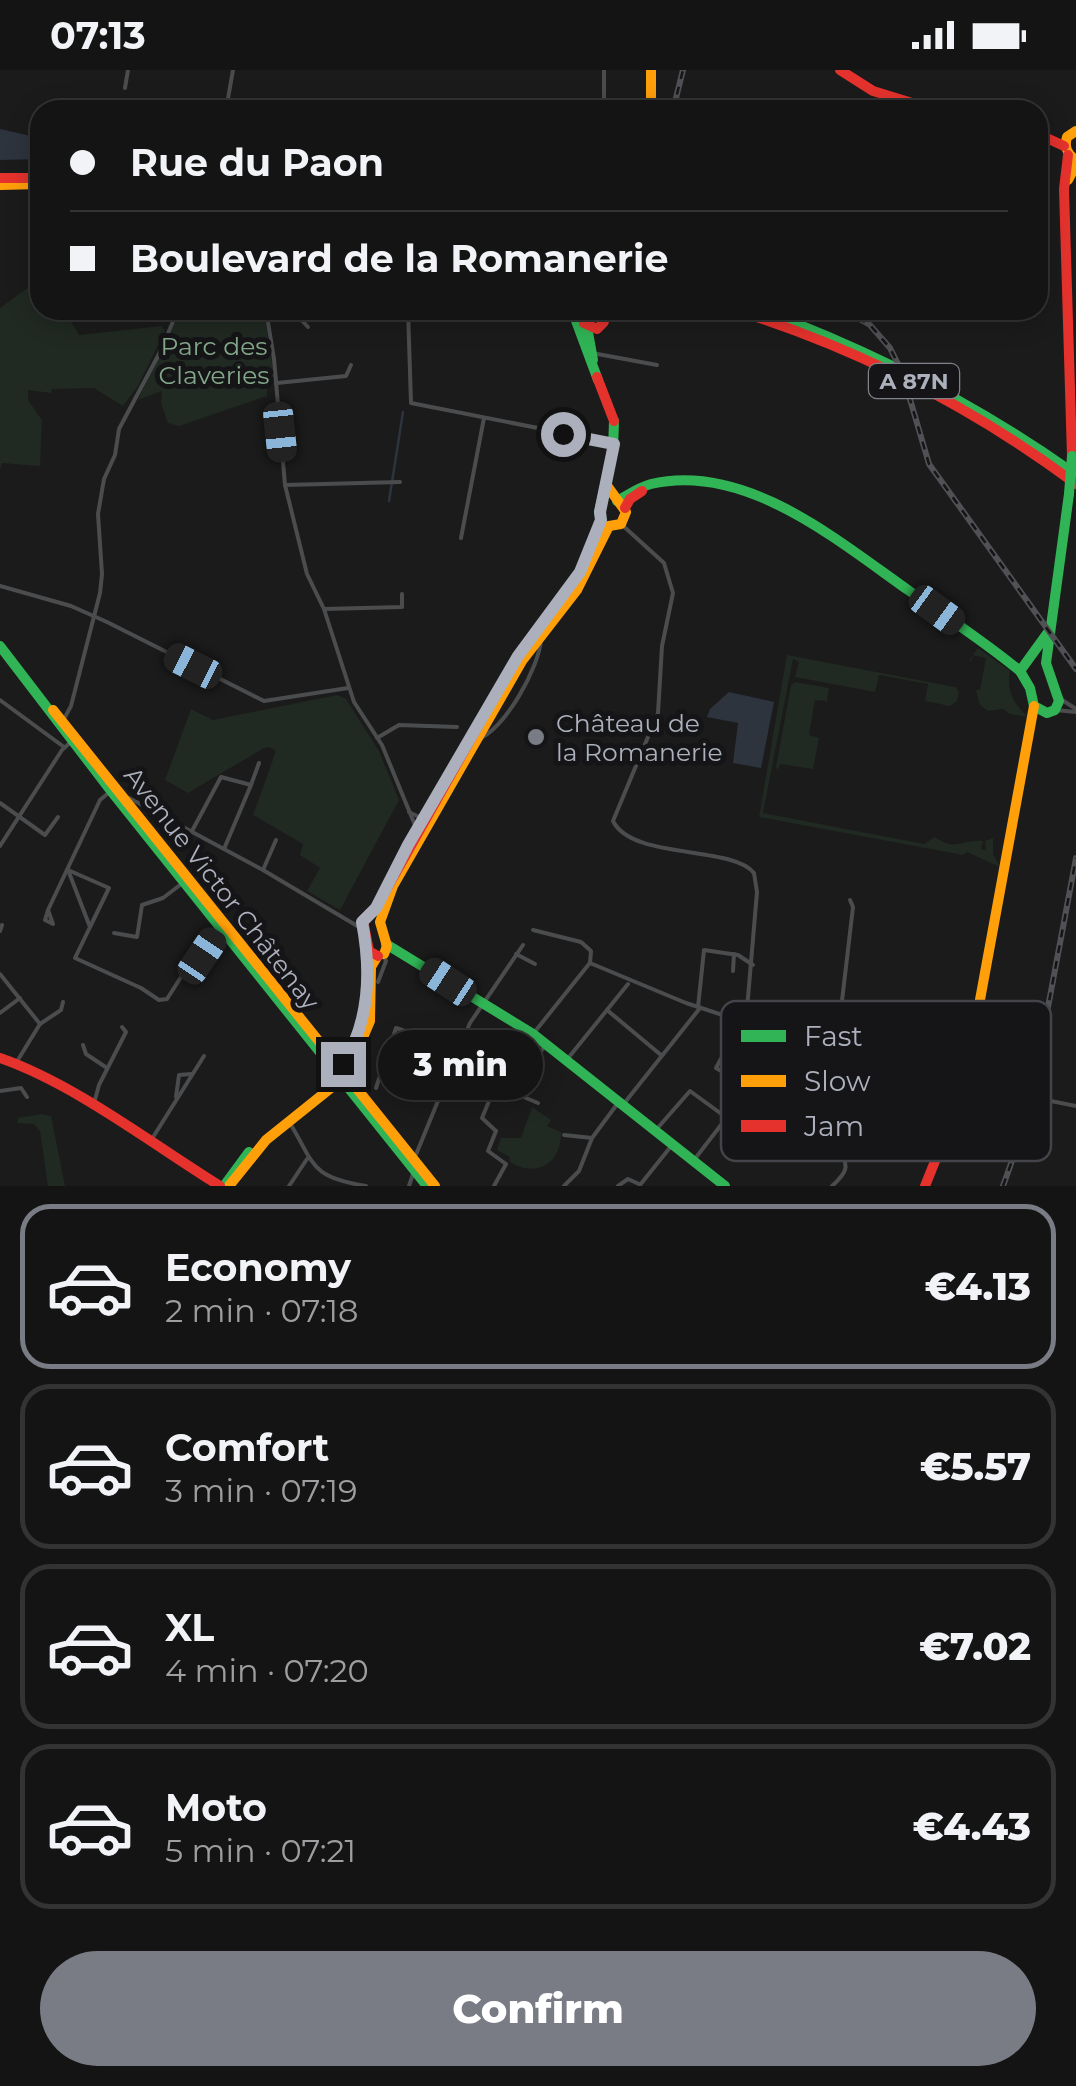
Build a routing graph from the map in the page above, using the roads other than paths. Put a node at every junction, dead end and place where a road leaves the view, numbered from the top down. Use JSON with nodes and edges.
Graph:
{"nodes":[{"id":1,"x":128,"y":70,"type":"edge"},
{"id":2,"x":234,"y":70,"type":"edge"},
{"id":3,"x":604,"y":70,"type":"edge"},
{"id":4,"x":651,"y":70,"type":"edge"},
{"id":5,"x":840,"y":70,"type":"edge"},
{"id":6,"x":125,"y":88,"type":"dead end"},
{"id":7,"x":228,"y":100,"type":"edge"},
{"id":8,"x":604,"y":100,"type":"edge"},
{"id":9,"x":650,"y":100,"type":"edge"},
{"id":10,"x":904,"y":100,"type":"edge"},
{"id":11,"x":1048,"y":139,"type":"edge"},
{"id":12,"x":1071,"y":149,"type":"edge"},
{"id":13,"x":0,"y":181,"type":"edge"},
{"id":14,"x":30,"y":181,"type":"edge"},
{"id":15,"x":174,"y":320,"type":"edge"},
{"id":16,"x":268,"y":320,"type":"edge"},
{"id":17,"x":301,"y":320,"type":"edge"},
{"id":18,"x":408,"y":320,"type":"edge"},
{"id":19,"x":583,"y":320,"type":"edge"},
{"id":20,"x":586,"y":320,"type":"edge"},
{"id":21,"x":600,"y":320,"type":"edge"},
{"id":22,"x":776,"y":320,"type":"edge"},
{"id":23,"x":781,"y":320,"type":"edge"},
{"id":24,"x":1073,"y":324,"type":"edge"},
{"id":25,"x":308,"y":327,"type":"dead end"},
{"id":26,"x":592,"y":331,"type":"junction"},
{"id":27,"x":592,"y":353,"type":"junction"},
{"id":28,"x":350,"y":364,"type":"dead end"},
{"id":29,"x":658,"y":365,"type":"dead end"},
{"id":30,"x":598,"y":380,"type":"junction"},
{"id":31,"x":277,"y":383,"type":"junction"},
{"id":32,"x":484,"y":418,"type":"junction"},
{"id":33,"x":614,"y":421,"type":"junction"},
{"id":34,"x":614,"y":444,"type":"junction"},
{"id":35,"x":1076,"y":475,"type":"edge"},
{"id":36,"x":394,"y":482,"type":"dead end"},
{"id":37,"x":1076,"y":484,"type":"edge"},
{"id":38,"x":285,"y":485,"type":"junction"},
{"id":39,"x":615,"y":503,"type":"junction"},
{"id":40,"x":611,"y":523,"type":"junction"},
{"id":41,"x":461,"y":538,"type":"dead end"},
{"id":42,"x":0,"y":586,"type":"edge"},
{"id":43,"x":402,"y":594,"type":"dead end"},
{"id":44,"x":324,"y":610,"type":"junction"},
{"id":45,"x":95,"y":618,"type":"junction"},
{"id":46,"x":1049,"y":631,"type":"junction"},
{"id":47,"x":0,"y":646,"type":"edge"},
{"id":48,"x":1001,"y":656,"type":"junction"},
{"id":49,"x":1029,"y":657,"type":"junction"},
{"id":50,"x":1046,"y":663,"type":"junction"},
{"id":51,"x":1020,"y":671,"type":"junction"},
{"id":52,"x":348,"y":688,"type":"junction"},
{"id":53,"x":1059,"y":697,"type":"junction"},
{"id":54,"x":0,"y":700,"type":"edge"},
{"id":55,"x":1034,"y":706,"type":"junction"},
{"id":56,"x":1051,"y":711,"type":"junction"},
{"id":57,"x":1076,"y":711,"type":"edge"},
{"id":58,"x":57,"y":717,"type":"junction"},
{"id":59,"x":456,"y":728,"type":"dead end"},
{"id":60,"x":1030,"y":736,"type":"junction"},
{"id":61,"x":378,"y":738,"type":"junction"},
{"id":62,"x":71,"y":741,"type":"junction"},
{"id":63,"x":259,"y":763,"type":"dead end"},
{"id":64,"x":251,"y":785,"type":"junction"},
{"id":65,"x":114,"y":788,"type":"junction"},
{"id":66,"x":123,"y":800,"type":"junction"},
{"id":67,"x":0,"y":803,"type":"edge"},
{"id":68,"x":409,"y":812,"type":"junction"},
{"id":69,"x":19,"y":817,"type":"junction"},
{"id":70,"x":58,"y":817,"type":"dead end"},
{"id":71,"x":423,"y":819,"type":"junction"},
{"id":72,"x":192,"y":831,"type":"junction"},
{"id":73,"x":419,"y":834,"type":"junction"},
{"id":74,"x":276,"y":840,"type":"dead end"},
{"id":75,"x":0,"y":846,"type":"edge"},
{"id":76,"x":224,"y":849,"type":"junction"},
{"id":77,"x":68,"y":870,"type":"junction"},
{"id":78,"x":263,"y":870,"type":"junction"},
{"id":79,"x":187,"y":880,"type":"junction"},
{"id":80,"x":850,"y":900,"type":"dead end"},
{"id":81,"x":209,"y":908,"type":"junction"},
{"id":82,"x":48,"y":910,"type":"dead end"},
{"id":83,"x":344,"y":919,"type":"junction"},
{"id":84,"x":380,"y":922,"type":"junction"},
{"id":85,"x":366,"y":925,"type":"junction"},
{"id":86,"x":90,"y":927,"type":"junction"},
{"id":87,"x":221,"y":928,"type":"junction"},
{"id":88,"x":533,"y":930,"type":"dead end"},
{"id":89,"x":114,"y":933,"type":"dead end"},
{"id":90,"x":523,"y":944,"type":"dead end"},
{"id":91,"x":383,"y":952,"type":"junction"},
{"id":92,"x":516,"y":954,"type":"junction"},
{"id":93,"x":734,"y":954,"type":"junction"},
{"id":94,"x":536,"y":964,"type":"dead end"},
{"id":95,"x":590,"y":964,"type":"junction"},
{"id":96,"x":753,"y":965,"type":"junction"},
{"id":97,"x":732,"y":971,"type":"dead end"},
{"id":98,"x":0,"y":974,"type":"edge"},
{"id":99,"x":378,"y":982,"type":"dead end"},
{"id":100,"x":630,"y":982,"type":"junction"},
{"id":101,"x":20,"y":998,"type":"junction"},
{"id":102,"x":747,"y":1001,"type":"edge"},
{"id":103,"x":842,"y":1001,"type":"edge"},
{"id":104,"x":980,"y":1001,"type":"edge"},
{"id":105,"x":63,"y":1002,"type":"dead end"},
{"id":106,"x":482,"y":1005,"type":"junction"},
{"id":107,"x":699,"y":1007,"type":"junction"},
{"id":108,"x":607,"y":1010,"type":"junction"},
{"id":109,"x":0,"y":1013,"type":"edge"},
{"id":110,"x":721,"y":1013,"type":"edge"},
{"id":111,"x":40,"y":1024,"type":"junction"},
{"id":112,"x":122,"y":1027,"type":"dead end"},
{"id":113,"x":364,"y":1031,"type":"junction"},
{"id":114,"x":418,"y":1034,"type":"junction"},
{"id":115,"x":533,"y":1034,"type":"junction"},
{"id":116,"x":83,"y":1045,"type":"dead end"},
{"id":117,"x":546,"y":1046,"type":"junction"},
{"id":118,"x":459,"y":1049,"type":"junction"},
{"id":119,"x":204,"y":1056,"type":"dead end"},
{"id":120,"x":662,"y":1056,"type":"junction"},
{"id":121,"x":0,"y":1058,"type":"edge"},
{"id":122,"x":386,"y":1058,"type":"junction"},
{"id":123,"x":565,"y":1062,"type":"junction"},
{"id":124,"x":16,"y":1063,"type":"junction"},
{"id":125,"x":107,"y":1068,"type":"junction"},
{"id":126,"x":192,"y":1074,"type":"junction"},
{"id":127,"x":342,"y":1074,"type":"junction"},
{"id":128,"x":376,"y":1088,"type":"dead end"},
{"id":129,"x":0,"y":1091,"type":"edge"},
{"id":130,"x":510,"y":1091,"type":"junction"},
{"id":131,"x":26,"y":1097,"type":"dead end"},
{"id":132,"x":1051,"y":1101,"type":"edge"},
{"id":133,"x":175,"y":1102,"type":"junction"},
{"id":134,"x":538,"y":1103,"type":"dead end"},
{"id":135,"x":620,"y":1104,"type":"junction"},
{"id":136,"x":1076,"y":1106,"type":"edge"},
{"id":137,"x":93,"y":1107,"type":"junction"},
{"id":138,"x":721,"y":1114,"type":"edge"},
{"id":139,"x":288,"y":1120,"type":"junction"},
{"id":140,"x":721,"y":1126,"type":"edge"},
{"id":141,"x":655,"y":1131,"type":"junction"},
{"id":142,"x":564,"y":1136,"type":"dead end"},
{"id":143,"x":592,"y":1138,"type":"junction"},
{"id":144,"x":150,"y":1142,"type":"junction"},
{"id":145,"x":673,"y":1144,"type":"junction"},
{"id":146,"x":307,"y":1160,"type":"junction"},
{"id":147,"x":694,"y":1160,"type":"junction"},
{"id":148,"x":847,"y":1161,"type":"edge"},
{"id":149,"x":932,"y":1161,"type":"edge"},
{"id":150,"x":415,"y":1165,"type":"junction"},
{"id":151,"x":641,"y":1185,"type":"edge"},
{"id":152,"x":224,"y":1186,"type":"edge"},
{"id":153,"x":289,"y":1186,"type":"edge"},
{"id":154,"x":366,"y":1186,"type":"edge"},
{"id":155,"x":409,"y":1186,"type":"edge"},
{"id":156,"x":428,"y":1186,"type":"edge"},
{"id":157,"x":436,"y":1186,"type":"edge"},
{"id":158,"x":494,"y":1186,"type":"edge"},
{"id":159,"x":564,"y":1186,"type":"edge"},
{"id":160,"x":618,"y":1186,"type":"edge"},
{"id":161,"x":725,"y":1186,"type":"edge"},
{"id":162,"x":832,"y":1186,"type":"edge"},
{"id":163,"x":925,"y":1186,"type":"edge"}],
"edges":[{"from":1,"to":6,"type":"street"},
{"from":2,"to":7,"type":"street"},
{"from":3,"to":8,"type":"street"},
{"from":4,"to":9,"type":"main road"},
{"from":5,"to":10,"type":"main road"},
{"from":11,"to":12,"type":"main road"},
{"from":12,"to":24,"type":"main road"},
{"from":13,"to":14,"type":"main road"},
{"from":15,"to":45,"type":"street"},
{"from":16,"to":31,"type":"street"},
{"from":17,"to":25,"type":"street"},
{"from":18,"to":32,"type":"street"},
{"from":19,"to":30,"type":"main road"},
{"from":20,"to":26,"type":"main road"},
{"from":21,"to":26,"type":"main road"},
{"from":22,"to":37,"type":"main road","number":"A 87N"},
{"from":23,"to":35,"type":"main road","number":"A 87N"},
{"from":24,"to":46,"type":"main road","bridge":true},
{"from":26,"to":27,"type":"main road"},
{"from":27,"to":29,"type":"street"},
{"from":27,"to":30,"type":"main road"},
{"from":28,"to":31,"type":"street"},
{"from":30,"to":33,"type":"main road"},
{"from":31,"to":38,"type":"street"},
{"from":32,"to":34,"type":"street"},
{"from":32,"to":41,"type":"street"},
{"from":33,"to":34,"type":"main road"},
{"from":33,"to":39,"type":"main road"},
{"from":34,"to":39,"type":"main road"},
{"from":36,"to":38,"type":"street"},
{"from":38,"to":44,"type":"street"},
{"from":39,"to":40,"type":"main road"},
{"from":39,"to":40,"type":"main road"},
{"from":39,"to":48,"type":"main road"},
{"from":40,"to":71,"type":"main road"},
{"from":40,"to":73,"type":"main road"},
{"from":40,"to":96,"type":"street"},
{"from":42,"to":45,"type":"street"},
{"from":43,"to":44,"type":"street"},
{"from":44,"to":52,"type":"street"},
{"from":45,"to":52,"type":"street"},
{"from":45,"to":58,"type":"street"},
{"from":46,"to":49,"type":"main road"},
{"from":46,"to":50,"type":"main road"},
{"from":47,"to":58,"type":"main road","name":"Avenue Victor Châtenay"},
{"from":48,"to":49,"type":"main road"},
{"from":48,"to":51,"type":"main road"},
{"from":49,"to":50,"type":"main road"},
{"from":49,"to":51,"type":"main road"},
{"from":50,"to":53,"type":"main road"},
{"from":51,"to":55,"type":"main road"},
{"from":52,"to":61,"type":"street"},
{"from":53,"to":56,"type":"main road"},
{"from":53,"to":57,"type":"street"},
{"from":54,"to":62,"type":"street"},
{"from":55,"to":56,"type":"main road"},
{"from":55,"to":60,"type":"main road"},
{"from":56,"to":57,"type":"street"},
{"from":56,"to":60,"type":"main road"},
{"from":58,"to":62,"type":"main road","name":"Avenue Victor Châtenay"},
{"from":59,"to":61,"type":"street"},
{"from":60,"to":104,"type":"main road"},
{"from":61,"to":68,"type":"street"},
{"from":62,"to":65,"type":"main road","name":"Avenue Victor Châtenay"},
{"from":62,"to":69,"type":"street"},
{"from":63,"to":64,"type":"street"},
{"from":64,"to":72,"type":"street"},
{"from":64,"to":76,"type":"street"},
{"from":65,"to":66,"type":"main road","name":"Avenue Victor Châtenay"},
{"from":65,"to":77,"type":"street"},
{"from":66,"to":72,"type":"street"},
{"from":66,"to":79,"type":"main road","name":"Avenue Victor Châtenay"},
{"from":67,"to":69,"type":"street"},
{"from":68,"to":71,"type":"street"},
{"from":68,"to":73,"type":"street"},
{"from":69,"to":70,"type":"street"},
{"from":69,"to":75,"type":"street"},
{"from":71,"to":73,"type":"main road"},
{"from":72,"to":76,"type":"street"},
{"from":73,"to":84,"type":"main road"},
{"from":73,"to":85,"type":"main road"},
{"from":74,"to":78,"type":"street"},
{"from":76,"to":78,"type":"street"},
{"from":77,"to":82,"type":"street"},
{"from":77,"to":86,"type":"street"},
{"from":77,"to":86,"type":"street"},
{"from":78,"to":83,"type":"street"},
{"from":79,"to":81,"type":"main road","name":"Avenue Victor Châtenay"},
{"from":79,"to":89,"type":"street"},
{"from":80,"to":103,"type":"street"},
{"from":81,"to":87,"type":"main road","name":"Avenue Victor Châtenay"},
{"from":81,"to":127,"type":"main road","name":"Avenue Victor Châtenay"},
{"from":83,"to":85,"type":"street"},
{"from":83,"to":85,"type":"street"},
{"from":84,"to":85,"type":"main road"},
{"from":84,"to":91,"type":"main road"},
{"from":85,"to":91,"type":"main road"},
{"from":85,"to":113,"type":"main road"},
{"from":86,"to":87,"type":"street"},
{"from":87,"to":127,"type":"main road","name":"Avenue Victor Châtenay"},
{"from":88,"to":95,"type":"street"},
{"from":90,"to":92,"type":"street"},
{"from":91,"to":99,"type":"street"},
{"from":91,"to":106,"type":"main road"},
{"from":91,"to":113,"type":"main road"},
{"from":92,"to":94,"type":"street"},
{"from":92,"to":106,"type":"street"},
{"from":93,"to":96,"type":"street"},
{"from":93,"to":97,"type":"street"},
{"from":93,"to":107,"type":"street"},
{"from":95,"to":100,"type":"street"},
{"from":95,"to":115,"type":"street"},
{"from":96,"to":102,"type":"street"},
{"from":98,"to":101,"type":"street"},
{"from":100,"to":107,"type":"street"},
{"from":100,"to":108,"type":"street"},
{"from":101,"to":109,"type":"street"},
{"from":101,"to":111,"type":"street"},
{"from":105,"to":111,"type":"street"},
{"from":106,"to":115,"type":"main road"},
{"from":106,"to":118,"type":"street"},
{"from":107,"to":110,"type":"street"},
{"from":107,"to":120,"type":"street"},
{"from":108,"to":120,"type":"street"},
{"from":108,"to":123,"type":"street"},
{"from":111,"to":124,"type":"street"},
{"from":112,"to":125,"type":"street"},
{"from":113,"to":127,"type":"main road"},
{"from":114,"to":118,"type":"street"},
{"from":114,"to":122,"type":"street"},
{"from":114,"to":122,"type":"street"},
{"from":115,"to":117,"type":"main road"},
{"from":116,"to":125,"type":"street"},
{"from":117,"to":123,"type":"main road"},
{"from":117,"to":130,"type":"street"},
{"from":118,"to":150,"type":"street"},
{"from":119,"to":126,"type":"street"},
{"from":120,"to":135,"type":"street"},
{"from":121,"to":124,"type":"main road"},
{"from":122,"to":128,"type":"street"},
{"from":123,"to":135,"type":"main road"},
{"from":124,"to":137,"type":"main road"},
{"from":125,"to":137,"type":"street"},
{"from":126,"to":133,"type":"street"},
{"from":126,"to":133,"type":"street"},
{"from":127,"to":139,"type":"main road"},
{"from":127,"to":150,"type":"main road","name":"Avenue Victor Châtenay"},
{"from":129,"to":131,"type":"street"},
{"from":130,"to":134,"type":"street"},
{"from":130,"to":158,"type":"street"},
{"from":132,"to":136,"type":"street"},
{"from":133,"to":144,"type":"street"},
{"from":135,"to":141,"type":"main road"},
{"from":135,"to":143,"type":"street"},
{"from":137,"to":144,"type":"main road"},
{"from":138,"to":141,"type":"street"},
{"from":139,"to":146,"type":"street"},
{"from":139,"to":152,"type":"main road"},
{"from":140,"to":147,"type":"street"},
{"from":141,"to":145,"type":"main road"},
{"from":142,"to":143,"type":"street"},
{"from":143,"to":159,"type":"street"},
{"from":144,"to":152,"type":"main road"},
{"from":145,"to":147,"type":"main road"},
{"from":145,"to":151,"type":"street"},
{"from":146,"to":153,"type":"street"},
{"from":146,"to":154,"type":"street"},
{"from":147,"to":161,"type":"main road"},
{"from":148,"to":162,"type":"street"},
{"from":149,"to":163,"type":"main road"},
{"from":150,"to":155,"type":"street"},
{"from":150,"to":156,"type":"main road","name":"Avenue Victor Châtenay"},
{"from":150,"to":157,"type":"main road","name":"Avenue Victor Châtenay"},
{"from":151,"to":160,"type":"street"}]}
